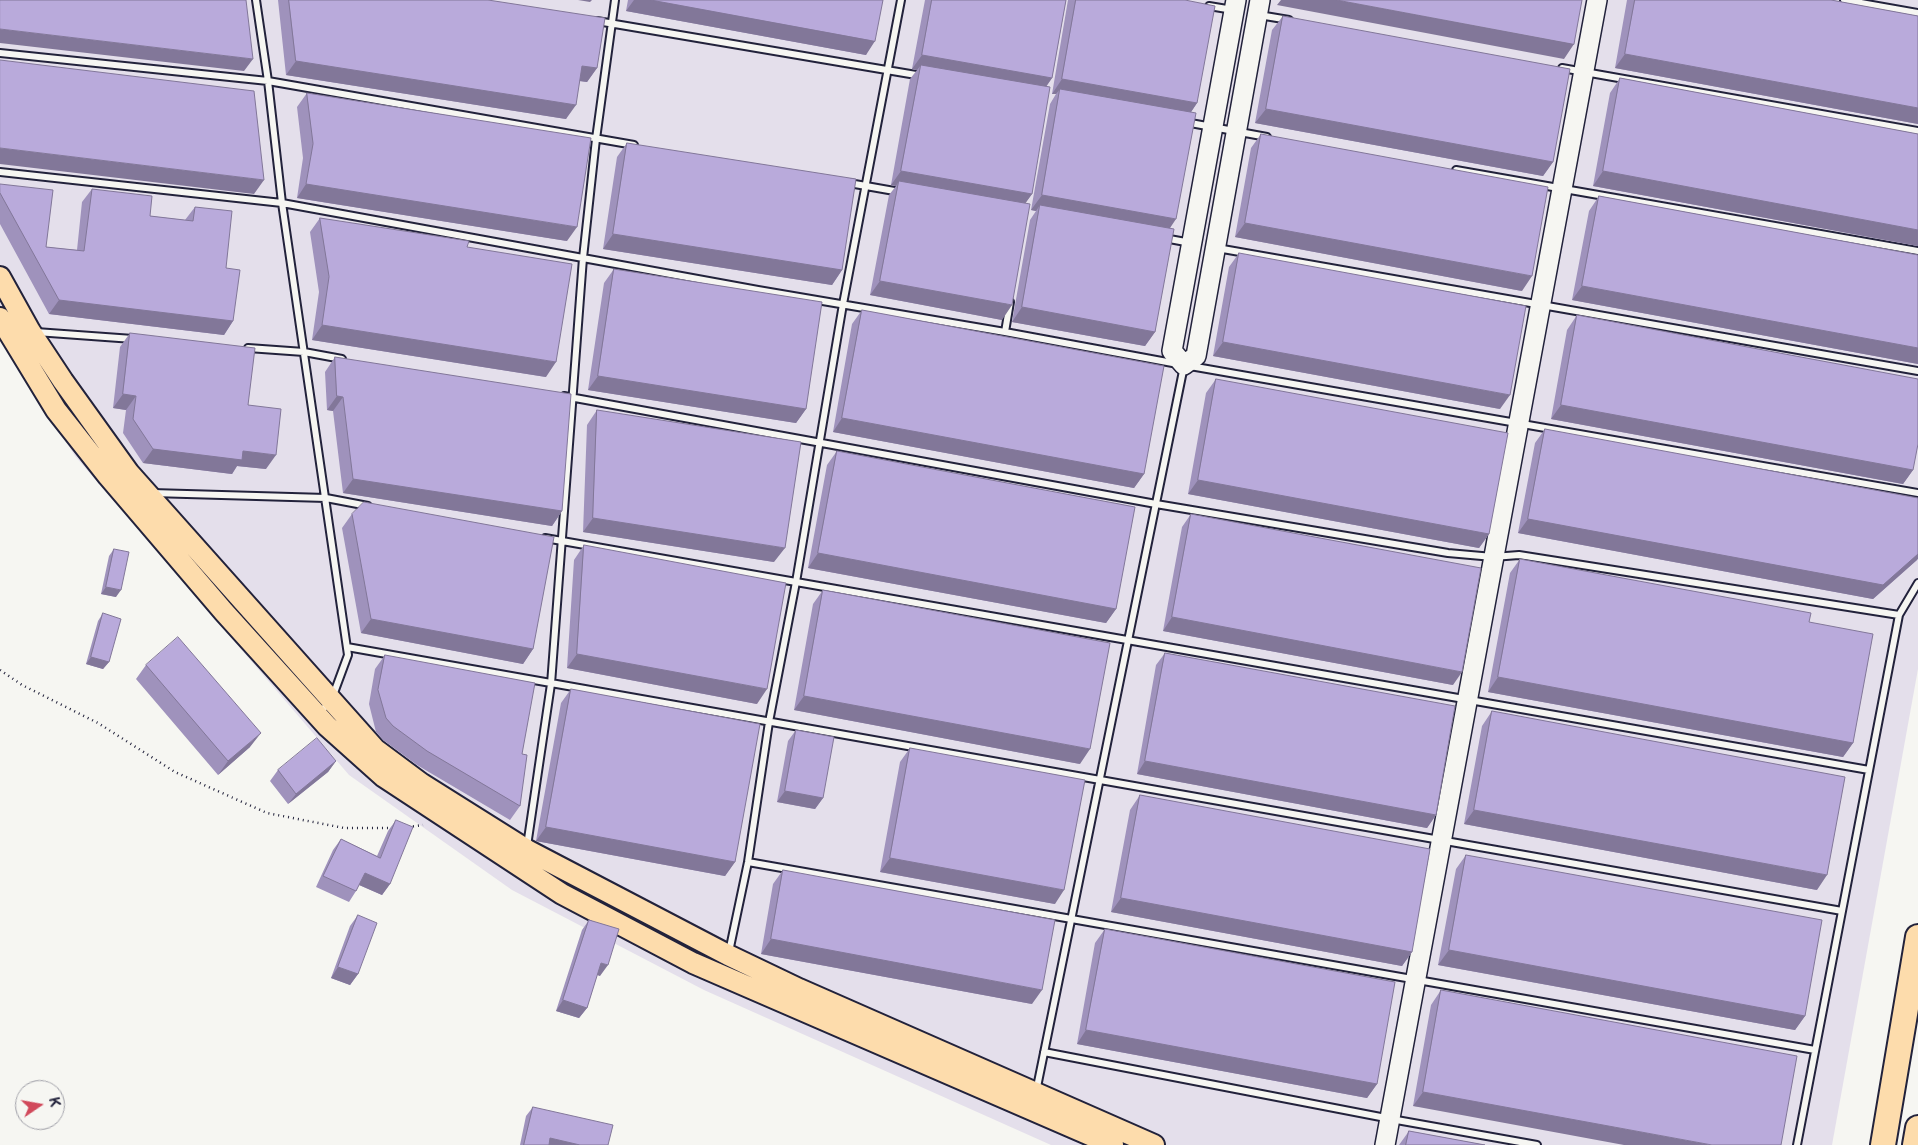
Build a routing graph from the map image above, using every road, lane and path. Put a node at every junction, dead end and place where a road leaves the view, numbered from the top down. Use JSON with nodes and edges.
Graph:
{"nodes":[{"id":1,"x":256,"y":0,"type":"edge"},
{"id":2,"x":615,"y":0,"type":"edge"},
{"id":3,"x":901,"y":0,"type":"edge"},
{"id":4,"x":1597,"y":0,"type":"edge"},
{"id":5,"x":1844,"y":0,"type":"edge"},
{"id":6,"x":1882,"y":3,"type":"edge"},
{"id":7,"x":1205,"y":5,"type":"edge"},
{"id":8,"x":1235,"y":5,"type":"edge"},
{"id":9,"x":1259,"y":7,"type":"edge"},
{"id":10,"x":1918,"y":13,"type":"edge"},
{"id":11,"x":592,"y":20,"type":"edge"},
{"id":12,"x":1296,"y":21,"type":"edge"},
{"id":13,"x":612,"y":24,"type":"junction"},
{"id":14,"x":0,"y":53,"type":"edge"},
{"id":15,"x":1555,"y":67,"type":"edge"},
{"id":16,"x":888,"y":70,"type":"junction"},
{"id":17,"x":1584,"y":72,"type":"junction"},
{"id":18,"x":926,"y":76,"type":"edge"},
{"id":19,"x":268,"y":81,"type":"junction"},
{"id":20,"x":1174,"y":120,"type":"edge"},
{"id":21,"x":1213,"y":127,"type":"junction"},
{"id":22,"x":1236,"y":131,"type":"junction"},
{"id":23,"x":1918,"y":131,"type":"edge"},
{"id":24,"x":1275,"y":138,"type":"edge"},
{"id":25,"x":596,"y":139,"type":"junction"},
{"id":26,"x":644,"y":147,"type":"edge"},
{"id":27,"x":1447,"y":168,"type":"edge"},
{"id":28,"x":0,"y":172,"type":"edge"},
{"id":29,"x":846,"y":182,"type":"edge"},
{"id":30,"x":865,"y":186,"type":"junction"},
{"id":31,"x":1563,"y":189,"type":"junction"},
{"id":32,"x":903,"y":192,"type":"edge"},
{"id":33,"x":282,"y":202,"type":"junction"},
{"id":34,"x":1153,"y":236,"type":"edge"},
{"id":35,"x":1192,"y":243,"type":"junction"},
{"id":36,"x":1215,"y":247,"type":"junction"},
{"id":37,"x":1918,"y":251,"type":"edge"},
{"id":38,"x":584,"y":258,"type":"junction"},
{"id":39,"x":0,"y":277,"type":"edge"},
{"id":40,"x":1012,"y":293,"type":"edge"},
{"id":41,"x":843,"y":304,"type":"junction"},
{"id":42,"x":1541,"y":305,"type":"junction"},
{"id":43,"x":0,"y":318,"type":"edge"},
{"id":44,"x":30,"y":331,"type":"junction"},
{"id":45,"x":1005,"y":332,"type":"junction"},
{"id":46,"x":138,"y":340,"type":"edge"},
{"id":47,"x":236,"y":347,"type":"edge"},
{"id":48,"x":304,"y":352,"type":"junction"},
{"id":49,"x":352,"y":360,"type":"edge"},
{"id":50,"x":1184,"y":365,"type":"junction"},
{"id":51,"x":1918,"y":371,"type":"edge"},
{"id":52,"x":553,"y":394,"type":"edge"},
{"id":53,"x":572,"y":397,"type":"junction"},
{"id":54,"x":1519,"y":423,"type":"junction"},
{"id":55,"x":821,"y":442,"type":"junction"},
{"id":56,"x":147,"y":492,"type":"junction"},
{"id":57,"x":1918,"y":493,"type":"edge"},
{"id":58,"x":326,"y":498,"type":"junction"},
{"id":59,"x":1156,"y":504,"type":"junction"},
{"id":60,"x":375,"y":507,"type":"edge"},
{"id":61,"x":542,"y":537,"type":"edge"},
{"id":62,"x":562,"y":541,"type":"junction"},
{"id":63,"x":1493,"y":557,"type":"junction"},
{"id":64,"x":796,"y":582,"type":"junction"},
{"id":65,"x":1918,"y":583,"type":"edge"},
{"id":66,"x":1899,"y":615,"type":"junction"},
{"id":67,"x":1128,"y":640,"type":"junction"},
{"id":68,"x":347,"y":648,"type":"junction"},
{"id":69,"x":0,"y":670,"type":"edge"},
{"id":70,"x":550,"y":684,"type":"junction"},
{"id":71,"x":1468,"y":700,"type":"junction"},
{"id":72,"x":324,"y":708,"type":"junction"},
{"id":73,"x":769,"y":722,"type":"junction"},
{"id":74,"x":1869,"y":770,"type":"junction"},
{"id":75,"x":1099,"y":780,"type":"junction"},
{"id":76,"x":449,"y":820,"type":"junction"},
{"id":77,"x":1442,"y":840,"type":"junction"},
{"id":78,"x":527,"y":850,"type":"junction"},
{"id":79,"x":748,"y":862,"type":"junction"},
{"id":80,"x":1842,"y":911,"type":"junction"},
{"id":81,"x":1071,"y":919,"type":"junction"},
{"id":82,"x":1918,"y":937,"type":"edge"},
{"id":83,"x":728,"y":955,"type":"junction"},
{"id":84,"x":1417,"y":980,"type":"junction"},
{"id":85,"x":1816,"y":1050,"type":"junction"},
{"id":86,"x":1044,"y":1052,"type":"junction"},
{"id":87,"x":1036,"y":1094,"type":"junction"},
{"id":88,"x":1391,"y":1119,"type":"junction"},
{"id":89,"x":1918,"y":1128,"type":"edge"},
{"id":90,"x":1113,"y":1145,"type":"edge"},
{"id":91,"x":1154,"y":1145,"type":"edge"},
{"id":92,"x":1385,"y":1145,"type":"edge"},
{"id":93,"x":1537,"y":1145,"type":"edge"},
{"id":94,"x":1797,"y":1145,"type":"edge"},
{"id":95,"x":1883,"y":1145,"type":"edge"},
{"id":96,"x":1915,"y":1145,"type":"edge"}],
"edges":[{"from":1,"to":19,"type":"lane"},
{"from":2,"to":13,"type":"lane"},
{"from":3,"to":16,"type":"lane"},
{"from":4,"to":17,"type":"street"},
{"from":5,"to":6,"type":"lane"},
{"from":6,"to":10,"type":"lane"},
{"from":7,"to":8,"type":"lane"},
{"from":8,"to":21,"type":"street"},
{"from":9,"to":12,"type":"lane"},
{"from":9,"to":22,"type":"street"},
{"from":11,"to":13,"type":"lane"},
{"from":13,"to":16,"type":"lane"},
{"from":13,"to":25,"type":"lane"},
{"from":14,"to":19,"type":"lane"},
{"from":15,"to":17,"type":"lane"},
{"from":16,"to":18,"type":"lane"},
{"from":16,"to":30,"type":"lane"},
{"from":17,"to":23,"type":"lane"},
{"from":17,"to":31,"type":"street"},
{"from":19,"to":25,"type":"lane"},
{"from":19,"to":33,"type":"lane"},
{"from":20,"to":21,"type":"lane"},
{"from":21,"to":22,"type":"lane"},
{"from":21,"to":35,"type":"street"},
{"from":22,"to":24,"type":"lane"},
{"from":22,"to":36,"type":"street"},
{"from":25,"to":26,"type":"lane"},
{"from":25,"to":38,"type":"lane"},
{"from":27,"to":31,"type":"lane"},
{"from":28,"to":33,"type":"lane"},
{"from":29,"to":30,"type":"lane"},
{"from":30,"to":32,"type":"lane"},
{"from":30,"to":41,"type":"lane"},
{"from":31,"to":37,"type":"lane"},
{"from":31,"to":42,"type":"street"},
{"from":33,"to":38,"type":"lane"},
{"from":33,"to":48,"type":"lane"},
{"from":34,"to":35,"type":"lane"},
{"from":35,"to":50,"type":"street"},
{"from":36,"to":42,"type":"lane"},
{"from":36,"to":50,"type":"street"},
{"from":38,"to":41,"type":"lane"},
{"from":38,"to":53,"type":"lane"},
{"from":39,"to":44,"type":"main road"},
{"from":40,"to":45,"type":"lane"},
{"from":41,"to":45,"type":"lane"},
{"from":41,"to":55,"type":"lane"},
{"from":42,"to":51,"type":"lane"},
{"from":42,"to":54,"type":"street"},
{"from":43,"to":72,"type":"main road"},
{"from":44,"to":46,"type":"lane"},
{"from":44,"to":56,"type":"main road"},
{"from":45,"to":50,"type":"lane"},
{"from":47,"to":48,"type":"lane"},
{"from":48,"to":49,"type":"lane"},
{"from":48,"to":58,"type":"lane"},
{"from":50,"to":54,"type":"lane"},
{"from":50,"to":59,"type":"lane"},
{"from":52,"to":53,"type":"lane"},
{"from":53,"to":55,"type":"lane"},
{"from":53,"to":62,"type":"lane"},
{"from":54,"to":57,"type":"lane"},
{"from":54,"to":63,"type":"street"},
{"from":55,"to":59,"type":"lane"},
{"from":55,"to":64,"type":"lane"},
{"from":56,"to":58,"type":"lane"},
{"from":56,"to":72,"type":"main road"},
{"from":58,"to":60,"type":"lane"},
{"from":58,"to":68,"type":"lane"},
{"from":59,"to":63,"type":"lane"},
{"from":59,"to":67,"type":"lane"},
{"from":61,"to":62,"type":"lane"},
{"from":62,"to":64,"type":"lane"},
{"from":62,"to":70,"type":"lane"},
{"from":63,"to":66,"type":"lane"},
{"from":63,"to":71,"type":"street"},
{"from":64,"to":67,"type":"lane"},
{"from":64,"to":73,"type":"lane"},
{"from":65,"to":66,"type":"lane"},
{"from":66,"to":74,"type":"lane"},
{"from":67,"to":71,"type":"lane"},
{"from":67,"to":75,"type":"lane"},
{"from":68,"to":70,"type":"lane"},
{"from":68,"to":72,"type":"lane"},
{"from":69,"to":76,"type":"path"},
{"from":70,"to":73,"type":"lane"},
{"from":70,"to":78,"type":"lane"},
{"from":71,"to":74,"type":"lane"},
{"from":71,"to":77,"type":"street"},
{"from":72,"to":76,"type":"main road"},
{"from":72,"to":78,"type":"main road"},
{"from":73,"to":75,"type":"lane"},
{"from":73,"to":79,"type":"lane"},
{"from":74,"to":80,"type":"lane"},
{"from":75,"to":77,"type":"lane"},
{"from":75,"to":81,"type":"lane"},
{"from":76,"to":90,"type":"main road"},
{"from":77,"to":80,"type":"lane"},
{"from":77,"to":84,"type":"street"},
{"from":78,"to":83,"type":"main road"},
{"from":79,"to":81,"type":"lane"},
{"from":79,"to":83,"type":"lane"},
{"from":80,"to":85,"type":"lane"},
{"from":81,"to":84,"type":"lane"},
{"from":81,"to":86,"type":"lane"},
{"from":82,"to":95,"type":"highway"},
{"from":83,"to":87,"type":"main road"},
{"from":84,"to":85,"type":"lane"},
{"from":84,"to":88,"type":"street"},
{"from":85,"to":94,"type":"lane"},
{"from":86,"to":87,"type":"lane"},
{"from":86,"to":88,"type":"lane"},
{"from":87,"to":91,"type":"main road"},
{"from":88,"to":92,"type":"street"},
{"from":88,"to":93,"type":"lane"},
{"from":89,"to":96,"type":"highway"}]}
